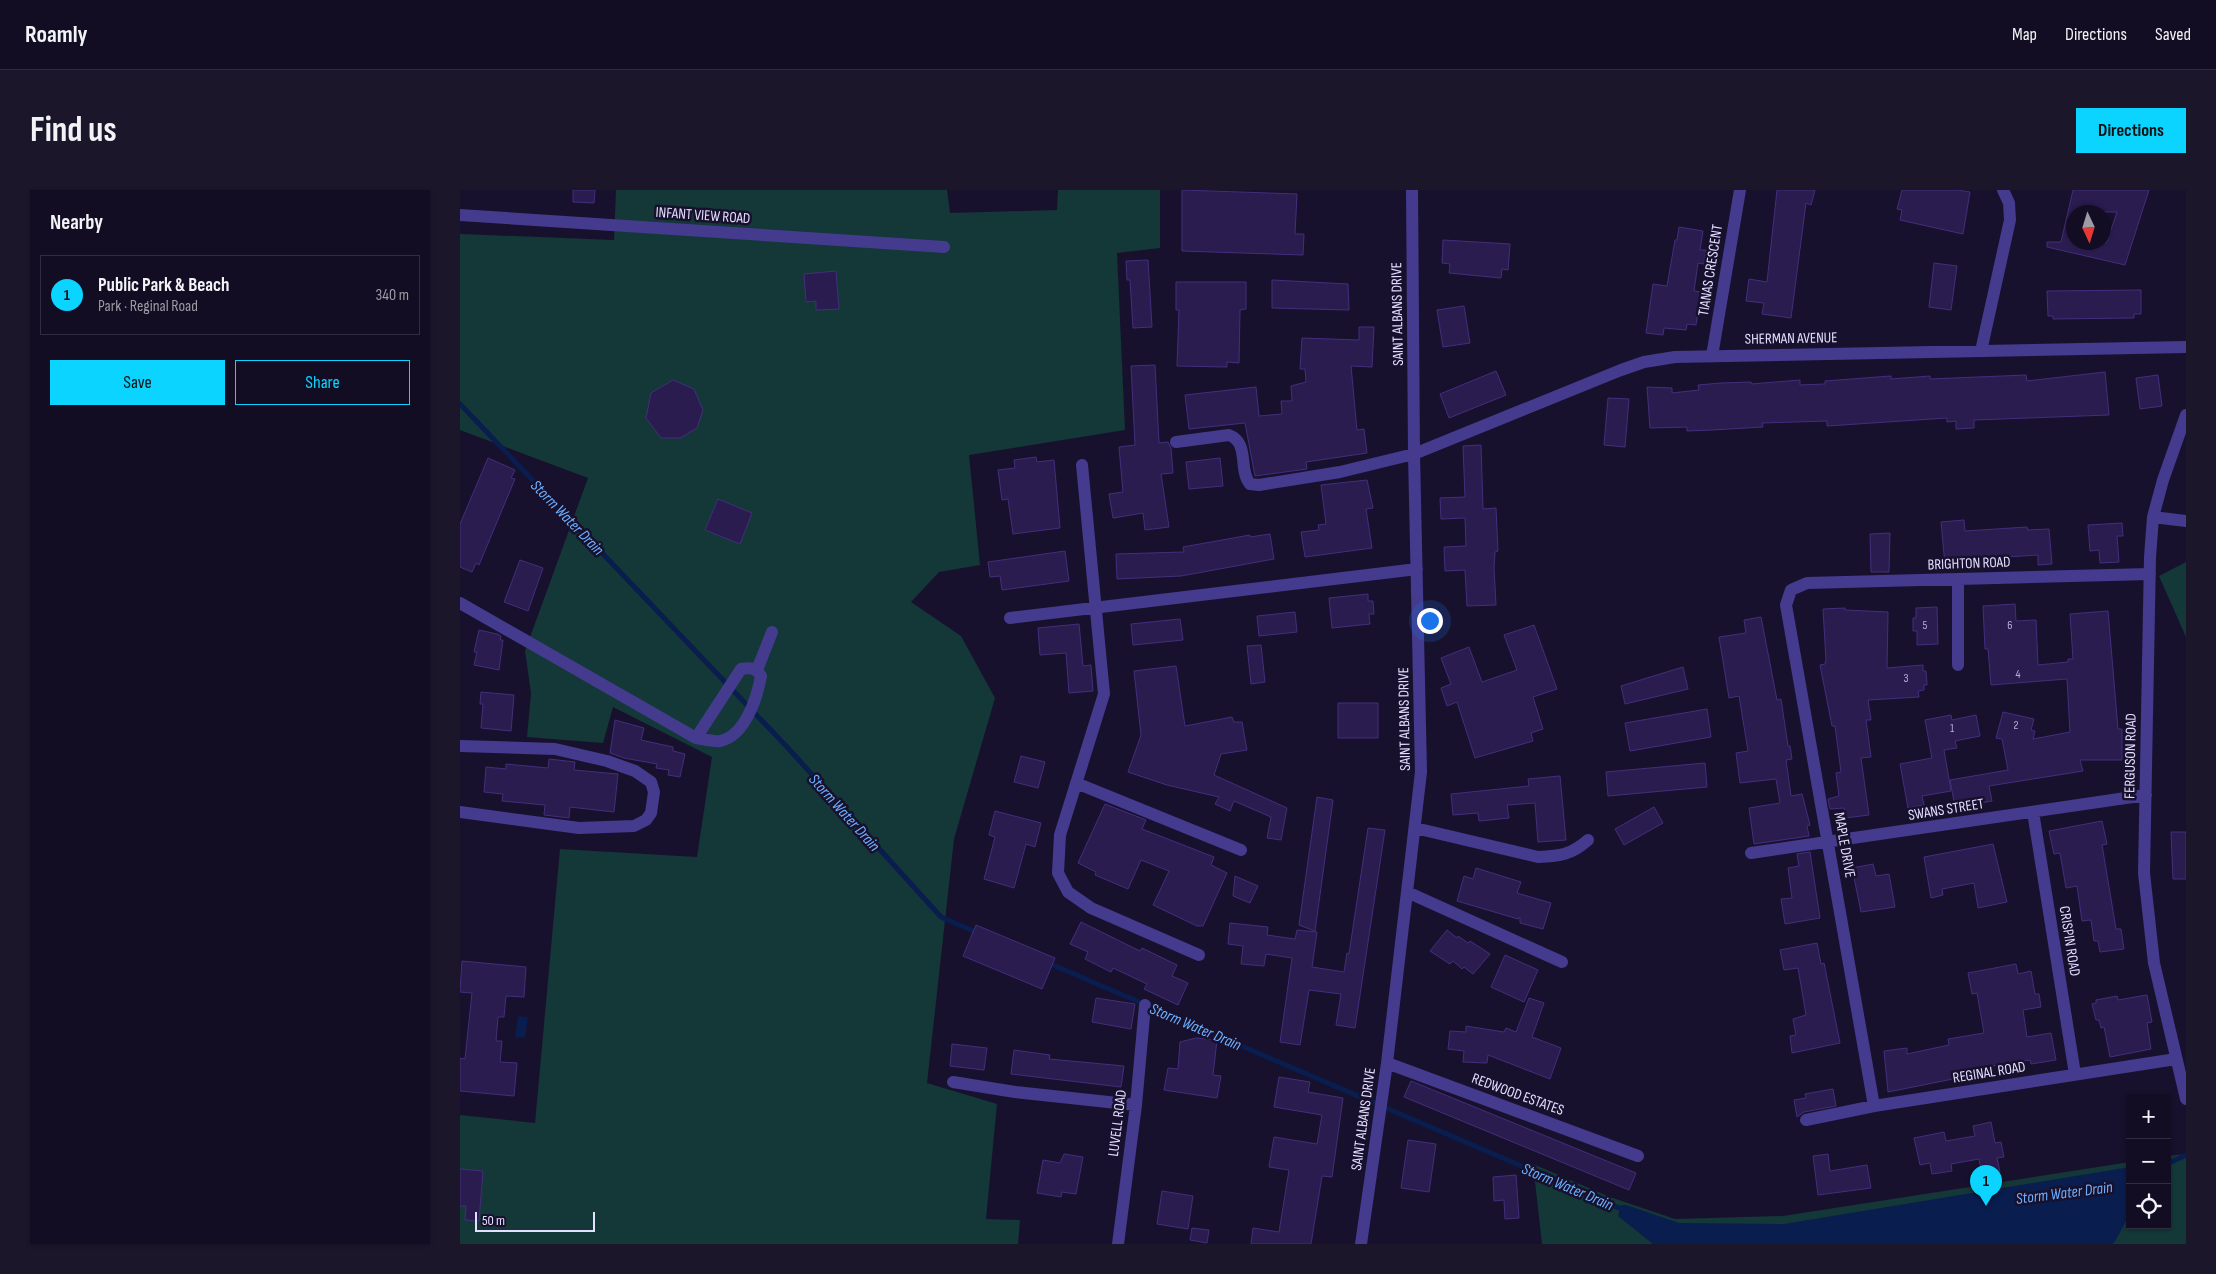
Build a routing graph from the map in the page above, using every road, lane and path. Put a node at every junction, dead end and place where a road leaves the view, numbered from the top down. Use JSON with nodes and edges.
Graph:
{"nodes":[{"id":1,"x":1412,"y":190,"type":"edge"},
{"id":2,"x":1740,"y":190,"type":"edge"},
{"id":3,"x":2003,"y":190,"type":"edge"},
{"id":4,"x":460,"y":215,"type":"edge"},
{"id":5,"x":944,"y":247,"type":"dead end"},
{"id":6,"x":2186,"y":347,"type":"edge"},
{"id":7,"x":1981,"y":351,"type":"junction"},
{"id":8,"x":1712,"y":356,"type":"junction"},
{"id":9,"x":2186,"y":415,"type":"edge"},
{"id":10,"x":1176,"y":442,"type":"dead end"},
{"id":11,"x":1414,"y":454,"type":"junction"},
{"id":12,"x":1082,"y":465,"type":"dead end"},
{"id":13,"x":2153,"y":517,"type":"junction"},
{"id":14,"x":2186,"y":521,"type":"edge"},
{"id":15,"x":1416,"y":569,"type":"junction"},
{"id":16,"x":2150,"y":574,"type":"junction"},
{"id":17,"x":1958,"y":579,"type":"junction"},
{"id":18,"x":1791,"y":590,"type":"joint"},
{"id":19,"x":460,"y":604,"type":"edge"},
{"id":20,"x":1095,"y":607,"type":"junction"},
{"id":21,"x":1010,"y":618,"type":"dead end"},
{"id":22,"x":772,"y":632,"type":"dead end"},
{"id":23,"x":1958,"y":665,"type":"dead end"},
{"id":24,"x":757,"y":670,"type":"junction"},
{"id":25,"x":696,"y":738,"type":"junction"},
{"id":26,"x":460,"y":746,"type":"edge"},
{"id":27,"x":1076,"y":783,"type":"junction"},
{"id":28,"x":2146,"y":795,"type":"junction"},
{"id":29,"x":460,"y":812,"type":"edge"},
{"id":30,"x":2033,"y":812,"type":"junction"},
{"id":31,"x":1415,"y":828,"type":"junction"},
{"id":32,"x":1588,"y":840,"type":"dead end"},
{"id":33,"x":1828,"y":843,"type":"junction"},
{"id":34,"x":1241,"y":850,"type":"dead end"},
{"id":35,"x":1751,"y":853,"type":"dead end"},
{"id":36,"x":1406,"y":892,"type":"junction"},
{"id":37,"x":1199,"y":955,"type":"dead end"},
{"id":38,"x":1562,"y":962,"type":"dead end"},
{"id":39,"x":1145,"y":1005,"type":"dead end"},
{"id":40,"x":2176,"y":1058,"type":"junction"},
{"id":41,"x":1387,"y":1062,"type":"junction"},
{"id":42,"x":2075,"y":1074,"type":"junction"},
{"id":43,"x":953,"y":1082,"type":"dead end"},
{"id":44,"x":2186,"y":1099,"type":"edge"},
{"id":45,"x":1136,"y":1105,"type":"junction"},
{"id":46,"x":1874,"y":1106,"type":"junction"},
{"id":47,"x":1806,"y":1120,"type":"dead end"},
{"id":48,"x":1638,"y":1156,"type":"dead end"},
{"id":49,"x":1118,"y":1244,"type":"edge"},
{"id":50,"x":1361,"y":1244,"type":"edge"}],
"edges":[{"from":1,"to":11,"type":"street","name":"SAINT ALBANS DRIVE"},
{"from":2,"to":8,"type":"street","name":"TIANAS CRESCENT"},
{"from":3,"to":7,"type":"street"},
{"from":4,"to":5,"type":"street","name":"INFANT VIEW ROAD"},
{"from":6,"to":7,"type":"street","name":"SHERMAN AVENUE"},
{"from":7,"to":8,"type":"street","name":"SHERMAN AVENUE"},
{"from":8,"to":11,"type":"street","name":"SHERMAN AVENUE"},
{"from":9,"to":13,"type":"street","name":"FERGUSON ROAD"},
{"from":10,"to":11,"type":"street","name":"SHERMAN AVENUE"},
{"from":11,"to":15,"type":"street","name":"SAINT ALBANS DRIVE"},
{"from":12,"to":20,"type":"street"},
{"from":13,"to":14,"type":"street"},
{"from":13,"to":16,"type":"street","name":"FERGUSON ROAD"},
{"from":15,"to":20,"type":"street"},
{"from":15,"to":31,"type":"street","name":"SAINT ALBANS DRIVE"},
{"from":16,"to":17,"type":"street","name":"BRIGHTON ROAD"},
{"from":16,"to":28,"type":"street","name":"FERGUSON ROAD"},
{"from":17,"to":18,"type":"street","name":"BRIGHTON ROAD"},
{"from":17,"to":23,"type":"street"},
{"from":18,"to":33,"type":"street","name":"MAPLE DRIVE"},
{"from":19,"to":25,"type":"street"},
{"from":20,"to":21,"type":"street"},
{"from":20,"to":27,"type":"street"},
{"from":22,"to":24,"type":"street"},
{"from":24,"to":25,"type":"street"},
{"from":24,"to":25,"type":"street"},
{"from":26,"to":29,"type":"street"},
{"from":27,"to":34,"type":"street"},
{"from":27,"to":37,"type":"street"},
{"from":28,"to":30,"type":"street","name":"SWANS STREET"},
{"from":28,"to":40,"type":"street","name":"FERGUSON ROAD"},
{"from":30,"to":33,"type":"street","name":"SWANS STREET"},
{"from":30,"to":42,"type":"street","name":"CRISPIN ROAD"},
{"from":31,"to":32,"type":"street"},
{"from":31,"to":36,"type":"street","name":"SAINT ALBANS DRIVE"},
{"from":33,"to":35,"type":"street","name":"SWANS STREET"},
{"from":33,"to":46,"type":"street","name":"MAPLE DRIVE"},
{"from":36,"to":38,"type":"street"},
{"from":36,"to":41,"type":"street","name":"SAINT ALBANS DRIVE"},
{"from":39,"to":45,"type":"street","name":"LUVELL ROAD"},
{"from":40,"to":42,"type":"street","name":"REGINAL ROAD"},
{"from":40,"to":44,"type":"street","name":"FERGUSON ROAD"},
{"from":41,"to":48,"type":"street","name":"REDWOOD ESTATES"},
{"from":41,"to":50,"type":"street","name":"SAINT ALBANS DRIVE"},
{"from":42,"to":46,"type":"street","name":"REGINAL ROAD"},
{"from":43,"to":45,"type":"street"},
{"from":45,"to":49,"type":"street","name":"LUVELL ROAD"},
{"from":46,"to":47,"type":"street","name":"REGINAL ROAD"}]}
